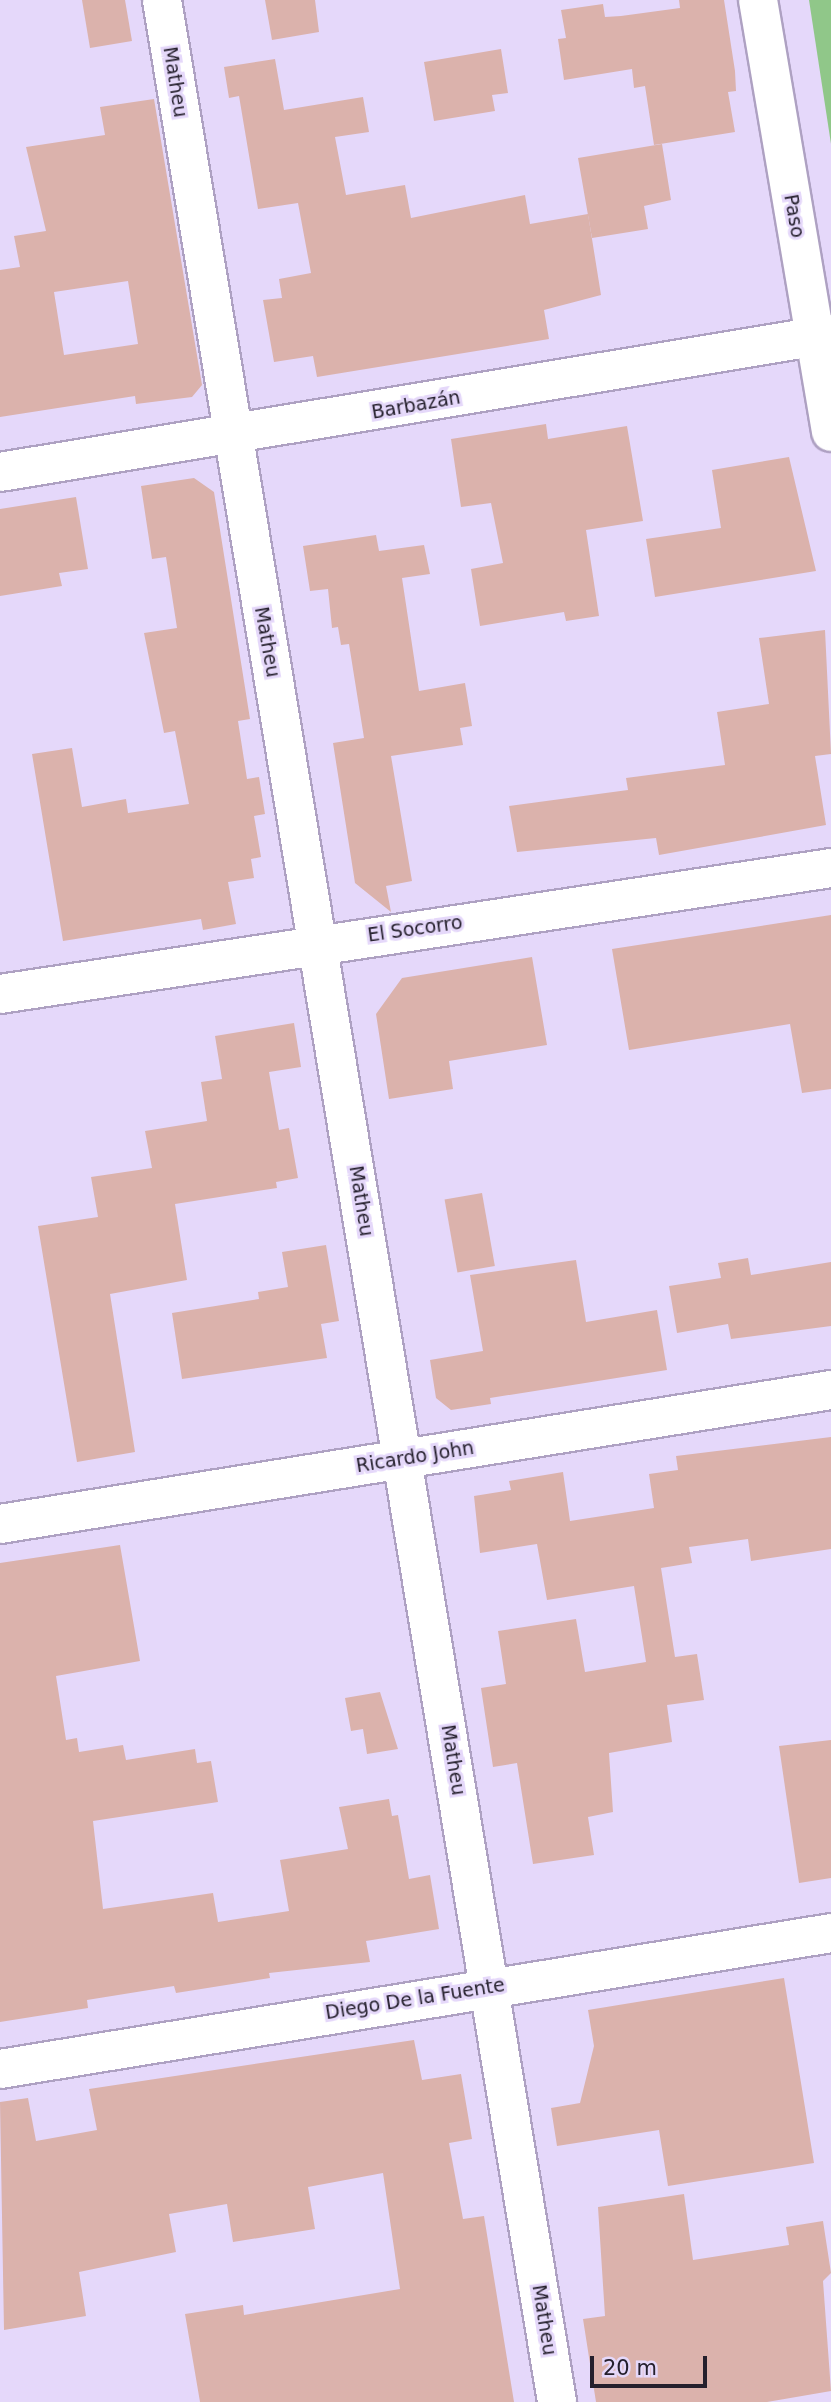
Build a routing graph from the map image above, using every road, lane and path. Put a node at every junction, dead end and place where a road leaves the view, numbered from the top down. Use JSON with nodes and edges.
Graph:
{"nodes":[{"id":1,"x":162,"y":0,"type":"edge"},
{"id":2,"x":758,"y":0,"type":"edge"},
{"id":3,"x":823,"y":336,"type":"edge"},
{"id":4,"x":831,"y":432,"type":"edge"},
{"id":5,"x":233,"y":437,"type":"junction"},
{"id":6,"x":0,"y":472,"type":"edge"},
{"id":7,"x":831,"y":868,"type":"edge"},
{"id":8,"x":319,"y":943,"type":"junction"},
{"id":9,"x":0,"y":994,"type":"edge"},
{"id":10,"x":831,"y":1390,"type":"edge"},
{"id":11,"x":403,"y":1458,"type":"junction"},
{"id":12,"x":0,"y":1524,"type":"edge"},
{"id":13,"x":831,"y":1933,"type":"edge"},
{"id":14,"x":490,"y":1987,"type":"junction"},
{"id":15,"x":0,"y":2069,"type":"edge"},
{"id":16,"x":557,"y":2402,"type":"edge"}],
"edges":[{"from":1,"to":5,"type":"street","name":"Matheu"},
{"from":2,"to":3,"type":"street","name":"Paso"},
{"from":3,"to":4,"type":"street","name":"Paso"},
{"from":3,"to":5,"type":"street","name":"Barbazán"},
{"from":5,"to":6,"type":"street","name":"Barbazán"},
{"from":5,"to":8,"type":"street","name":"Matheu"},
{"from":7,"to":8,"type":"street","name":"El Socorro"},
{"from":8,"to":9,"type":"street","name":"El Socorro"},
{"from":8,"to":11,"type":"street","name":"Matheu"},
{"from":10,"to":11,"type":"street","name":"Ricardo John"},
{"from":11,"to":12,"type":"street","name":"Ricardo John"},
{"from":11,"to":14,"type":"street","name":"Matheu"},
{"from":13,"to":14,"type":"street","name":"Diego De la Fuente"},
{"from":14,"to":15,"type":"street","name":"Diego De la Fuente"},
{"from":14,"to":16,"type":"street","name":"Matheu"}]}
